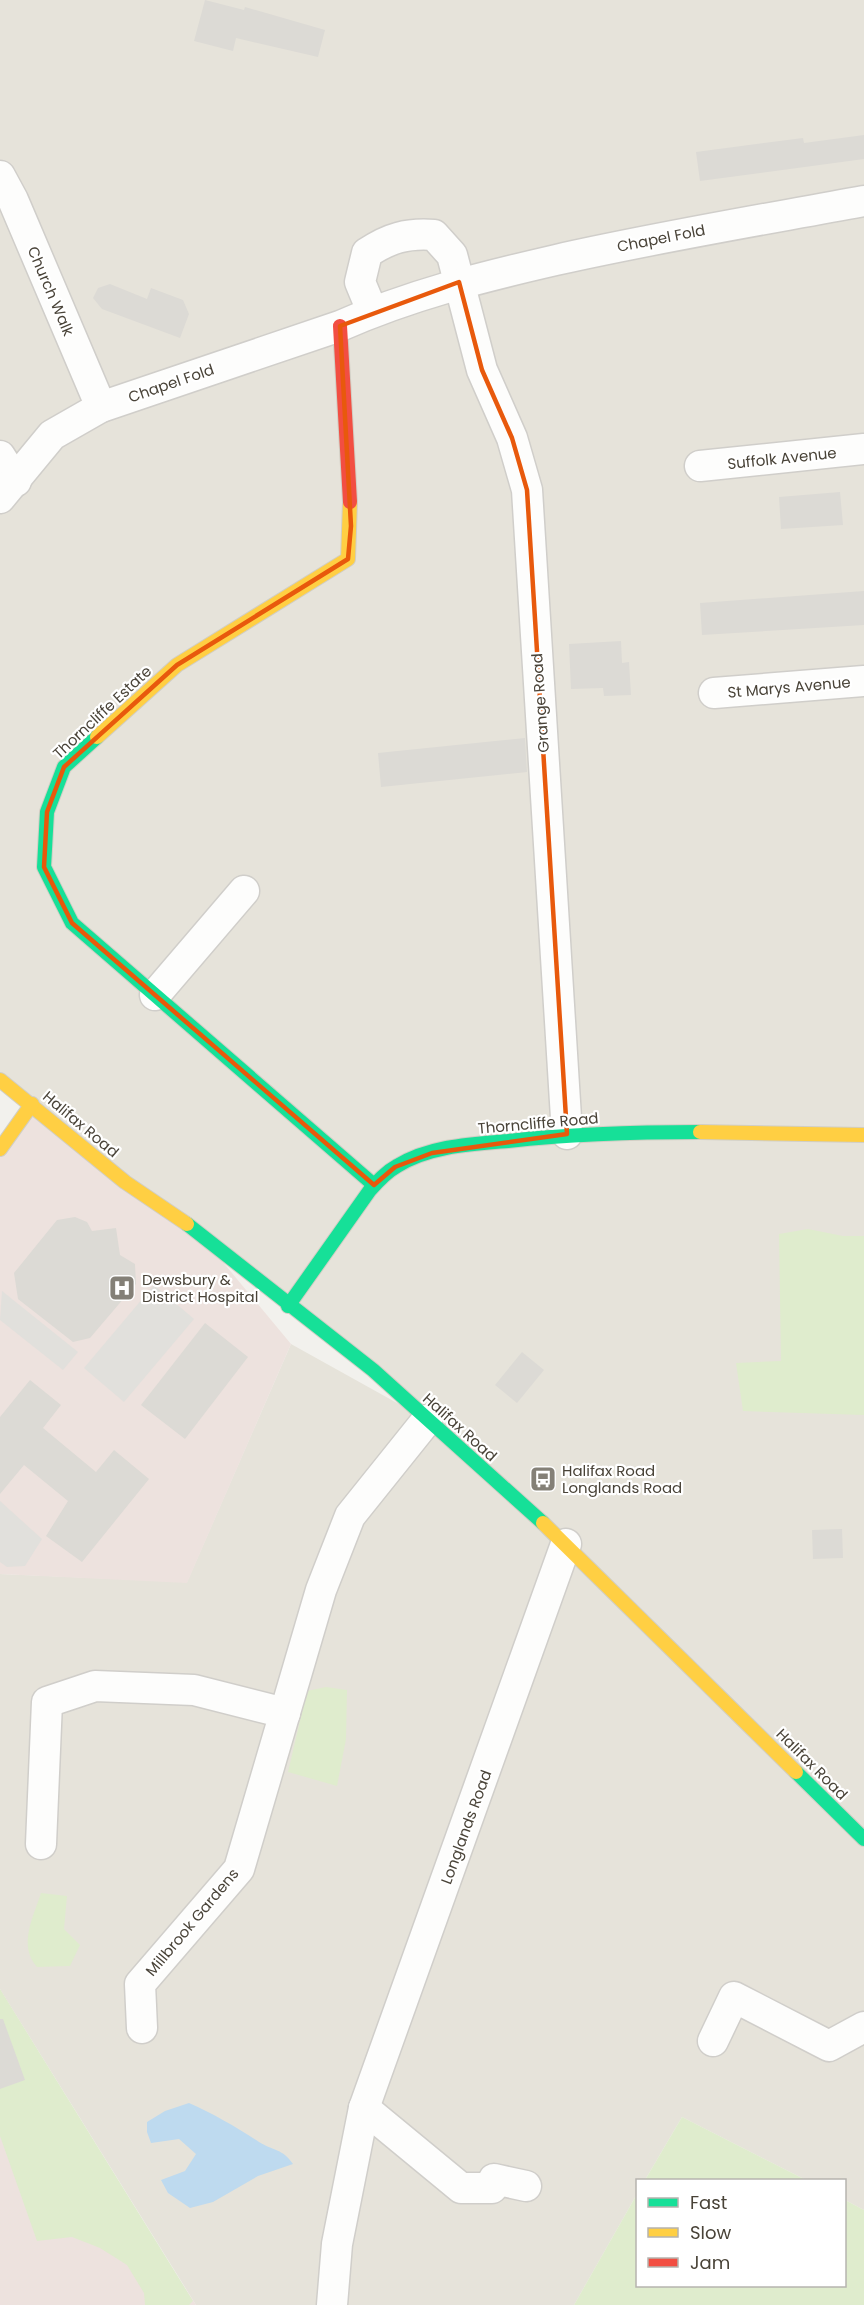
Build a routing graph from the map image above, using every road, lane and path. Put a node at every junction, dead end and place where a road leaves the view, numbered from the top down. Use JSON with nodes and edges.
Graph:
{"nodes":[{"id":1,"x":0,"y":176,"type":"edge"},
{"id":2,"x":864,"y":201,"type":"edge"},
{"id":3,"x":459,"y":282,"type":"junction"},
{"id":4,"x":372,"y":311,"type":"junction"},
{"id":5,"x":340,"y":326,"type":"junction"},
{"id":6,"x":100,"y":407,"type":"junction"},
{"id":7,"x":864,"y":449,"type":"edge"},
{"id":8,"x":0,"y":456,"type":"edge"},
{"id":9,"x":700,"y":466,"type":"dead end"},
{"id":10,"x":8,"y":489,"type":"edge"},
{"id":11,"x":864,"y":681,"type":"edge"},
{"id":12,"x":714,"y":693,"type":"dead end"},
{"id":13,"x":244,"y":891,"type":"dead end"},
{"id":14,"x":155,"y":994,"type":"junction"},
{"id":15,"x":0,"y":1080,"type":"edge"},
{"id":16,"x":32,"y":1104,"type":"junction"},
{"id":17,"x":567,"y":1134,"type":"junction"},
{"id":18,"x":864,"y":1135,"type":"edge"},
{"id":19,"x":0,"y":1149,"type":"edge"},
{"id":20,"x":374,"y":1185,"type":"junction"},
{"id":21,"x":288,"y":1306,"type":"junction"},
{"id":22,"x":427,"y":1420,"type":"junction"},
{"id":23,"x":566,"y":1544,"type":"junction"},
{"id":24,"x":285,"y":1713,"type":"junction"},
{"id":25,"x":864,"y":1839,"type":"edge"},
{"id":26,"x":41,"y":1844,"type":"dead end"},
{"id":27,"x":864,"y":2027,"type":"edge"},
{"id":28,"x":142,"y":2028,"type":"dead end"},
{"id":29,"x":713,"y":2041,"type":"dead end"},
{"id":30,"x":364,"y":2109,"type":"junction"},
{"id":31,"x":526,"y":2186,"type":"dead end"},
{"id":32,"x":332,"y":2305,"type":"edge"}],
"edges":[{"from":1,"to":6,"type":"street","name":"Church Walk"},
{"from":2,"to":3,"type":"street","name":"Chapel Fold"},
{"from":3,"to":4,"type":"street","name":"Chapel Fold"},
{"from":3,"to":4,"type":"street"},
{"from":3,"to":17,"type":"street","name":"Grange Road"},
{"from":4,"to":5,"type":"street","name":"Chapel Fold"},
{"from":5,"to":6,"type":"street","name":"Chapel Fold"},
{"from":5,"to":14,"type":"street","name":"Thorncliffe Estate"},
{"from":6,"to":10,"type":"street","name":"Chapel Fold"},
{"from":7,"to":9,"type":"street","name":"Suffolk Avenue"},
{"from":8,"to":10,"type":"street"},
{"from":11,"to":12,"type":"street","name":"St Marys Avenue"},
{"from":13,"to":14,"type":"street"},
{"from":14,"to":20,"type":"street","name":"Thorncliffe Estate"},
{"from":15,"to":16,"type":"street","name":"Halifax Road"},
{"from":16,"to":19,"type":"street"},
{"from":16,"to":21,"type":"street","name":"Halifax Road"},
{"from":17,"to":18,"type":"street","name":"Thorncliffe Road"},
{"from":17,"to":20,"type":"street","name":"Thorncliffe Road"},
{"from":20,"to":21,"type":"street","name":"Thorncliffe Road"},
{"from":21,"to":22,"type":"street","name":"Halifax Road"},
{"from":22,"to":23,"type":"street","name":"Halifax Road"},
{"from":22,"to":24,"type":"street","name":"Millbrook Gardens"},
{"from":23,"to":25,"type":"street","name":"Halifax Road"},
{"from":23,"to":30,"type":"street","name":"Longlands Road"},
{"from":24,"to":26,"type":"street"},
{"from":24,"to":28,"type":"street","name":"Millbrook Gardens"},
{"from":27,"to":29,"type":"street"},
{"from":30,"to":31,"type":"street"},
{"from":30,"to":32,"type":"street","name":"Longlands Road"}]}
